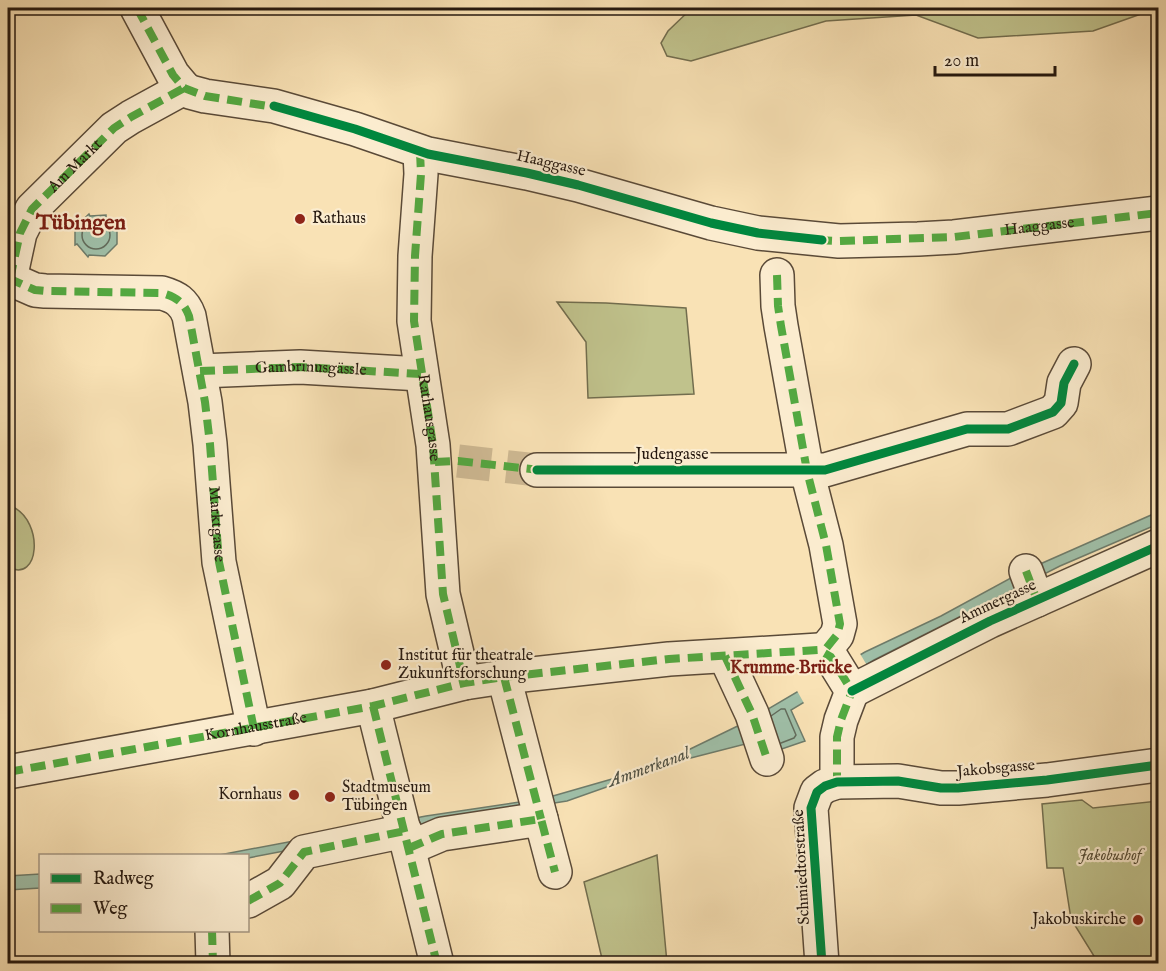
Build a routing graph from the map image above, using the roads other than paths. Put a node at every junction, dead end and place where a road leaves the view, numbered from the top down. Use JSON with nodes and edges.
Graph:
{"nodes":[{"id":1,"x":137,"y":8,"type":"edge"},
{"id":2,"x":184,"y":88,"type":"junction"},
{"id":3,"x":420,"y":152,"type":"junction"},
{"id":4,"x":1158,"y":213,"type":"edge"},
{"id":5,"x":777,"y":275,"type":"dead end"},
{"id":6,"x":9,"y":280,"type":"edge"},
{"id":7,"x":189,"y":316,"type":"joint"},
{"id":8,"x":1074,"y":364,"type":"dead end"},
{"id":9,"x":200,"y":371,"type":"junction"},
{"id":10,"x":421,"y":374,"type":"junction"},
{"id":11,"x":537,"y":470,"type":"tunnel mouth"},
{"id":12,"x":807,"y":471,"type":"junction"},
{"id":13,"x":1158,"y":546,"type":"edge"},
{"id":14,"x":824,"y":651,"type":"junction"},
{"id":15,"x":725,"y":656,"type":"junction"},
{"id":16,"x":504,"y":677,"type":"junction"},
{"id":17,"x":464,"y":683,"type":"junction"},
{"id":18,"x":852,"y":691,"type":"junction"},
{"id":19,"x":374,"y":706,"type":"junction"},
{"id":20,"x":254,"y":729,"type":"junction"},
{"id":21,"x":760,"y":739,"type":"dead end"},
{"id":22,"x":1158,"y":765,"type":"edge"},
{"id":23,"x":8,"y":772,"type":"edge"},
{"id":24,"x":837,"y":782,"type":"junction"},
{"id":25,"x":538,"y":808,"type":"junction"},
{"id":26,"x":404,"y":829,"type":"junction"},
{"id":27,"x":555,"y":872,"type":"dead end"},
{"id":28,"x":249,"y":901,"type":"edge"},
{"id":29,"x":212,"y":932,"type":"edge"},
{"id":30,"x":213,"y":963,"type":"edge"},
{"id":31,"x":437,"y":963,"type":"edge"},
{"id":32,"x":822,"y":963,"type":"edge"}],
"edges":[{"from":1,"to":2,"type":"street"},
{"from":2,"to":3,"type":"street","name":"Haaggasse"},
{"from":2,"to":6,"type":"street","name":"Am Markt"},
{"from":3,"to":4,"type":"street","name":"Haaggasse"},
{"from":3,"to":10,"type":"street","name":"Rathausgasse"},
{"from":5,"to":12,"type":"street"},
{"from":6,"to":7,"type":"street","name":"Am Markt"},
{"from":7,"to":9,"type":"street","name":"Marktgasse"},
{"from":8,"to":12,"type":"street","name":"Judengasse"},
{"from":9,"to":10,"type":"street","name":"Gambrinusgässle"},
{"from":9,"to":20,"type":"street","name":"Marktgasse"},
{"from":10,"to":17,"type":"street","name":"Rathausgasse"},
{"from":11,"to":12,"type":"street","name":"Judengasse"},
{"from":12,"to":14,"type":"street"},
{"from":13,"to":18,"type":"street","name":"Ammergasse"},
{"from":14,"to":15,"type":"street","name":"Kornhausstraße"},
{"from":14,"to":18,"type":"street"},
{"from":15,"to":16,"type":"street","name":"Kornhausstraße"},
{"from":15,"to":21,"type":"street"},
{"from":16,"to":17,"type":"street","name":"Kornhausstraße"},
{"from":16,"to":25,"type":"street"},
{"from":17,"to":19,"type":"street","name":"Kornhausstraße"},
{"from":18,"to":24,"type":"street"},
{"from":19,"to":20,"type":"street","name":"Kornhausstraße"},
{"from":19,"to":26,"type":"street"},
{"from":20,"to":23,"type":"street","name":"Kornhausstraße"},
{"from":22,"to":24,"type":"street","name":"Jakobsgasse"},
{"from":24,"to":32,"type":"street","name":"Schmiedtorstraße"},
{"from":25,"to":26,"type":"street"},
{"from":25,"to":27,"type":"street"},
{"from":26,"to":28,"type":"street"},
{"from":26,"to":31,"type":"street"},
{"from":29,"to":30,"type":"street"}]}
